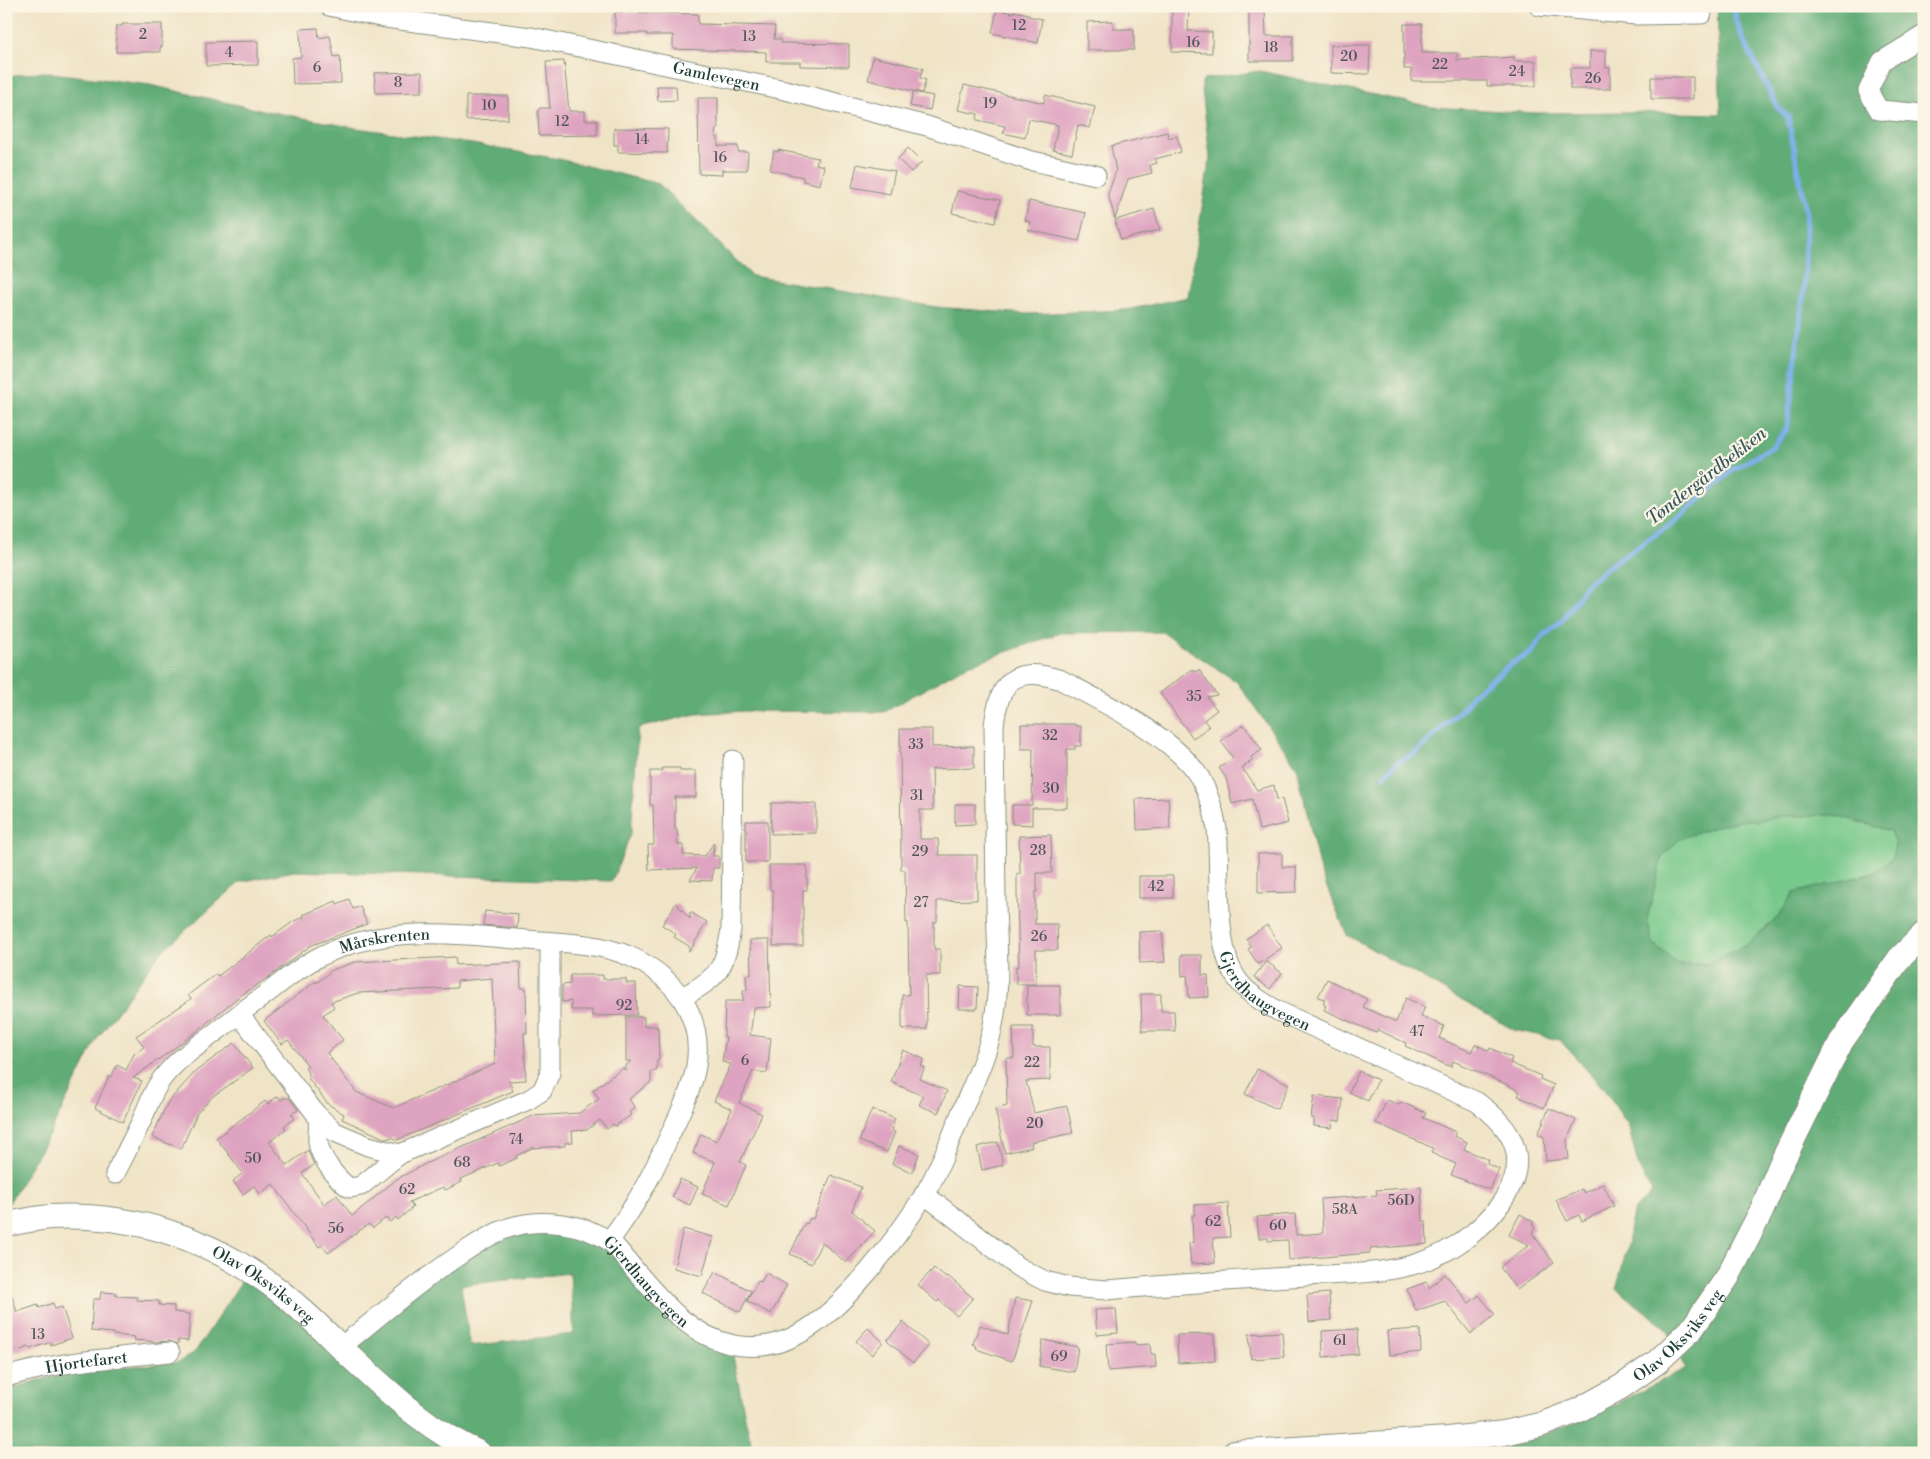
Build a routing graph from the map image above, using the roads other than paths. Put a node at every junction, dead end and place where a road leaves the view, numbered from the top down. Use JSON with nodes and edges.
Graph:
{"nodes":[{"id":1,"x":329,"y":6,"type":"edge"},
{"id":2,"x":1539,"y":6,"type":"edge"},
{"id":3,"x":1702,"y":14,"type":"dead end"},
{"id":4,"x":1924,"y":35,"type":"edge"},
{"id":5,"x":1924,"y":114,"type":"edge"},
{"id":6,"x":1096,"y":175,"type":"dead end"},
{"id":7,"x":733,"y":760,"type":"dead end"},
{"id":8,"x":1924,"y":934,"type":"edge"},
{"id":9,"x":550,"y":943,"type":"junction"},
{"id":10,"x":682,"y":997,"type":"junction"},
{"id":11,"x":239,"y":1014,"type":"junction"},
{"id":12,"x":316,"y":1114,"type":"junction"},
{"id":13,"x":400,"y":1154,"type":"junction"},
{"id":14,"x":115,"y":1174,"type":"dead end"},
{"id":15,"x":924,"y":1194,"type":"junction"},
{"id":16,"x":6,"y":1224,"type":"edge"},
{"id":17,"x":609,"y":1241,"type":"junction"},
{"id":18,"x":341,"y":1347,"type":"junction"},
{"id":19,"x":170,"y":1352,"type":"dead end"},
{"id":20,"x":6,"y":1377,"type":"edge"},
{"id":21,"x":451,"y":1447,"type":"edge"},
{"id":22,"x":478,"y":1453,"type":"edge"},
{"id":23,"x":1234,"y":1453,"type":"edge"}],
"edges":[{"from":1,"to":6,"type":"street","name":"Gamlevegen"},
{"from":2,"to":3,"type":"street"},
{"from":4,"to":5,"type":"street"},
{"from":7,"to":10,"type":"street"},
{"from":8,"to":23,"type":"street","name":"Olav Oksviks veg"},
{"from":9,"to":10,"type":"street","name":"Mårskrenten"},
{"from":9,"to":11,"type":"street","name":"Mårskrenten"},
{"from":9,"to":13,"type":"street"},
{"from":10,"to":17,"type":"street","name":"Mårskrenten"},
{"from":11,"to":12,"type":"street"},
{"from":11,"to":14,"type":"street","name":"Mårskrenten"},
{"from":12,"to":13,"type":"street"},
{"from":12,"to":13,"type":"street"},
{"from":15,"to":15,"type":"street","name":"Gjerdhaugvegen"},
{"from":15,"to":17,"type":"street","name":"Gjerdhaugvegen"},
{"from":16,"to":18,"type":"street","name":"Olav Oksviks veg"},
{"from":17,"to":18,"type":"street","name":"Gjerdhaugvegen"},
{"from":18,"to":21,"type":"street","name":"Olav Oksviks veg"},
{"from":19,"to":20,"type":"street","name":"Hjortefaret"},
{"from":21,"to":22,"type":"street","name":"Olav Oksviks veg"}]}
